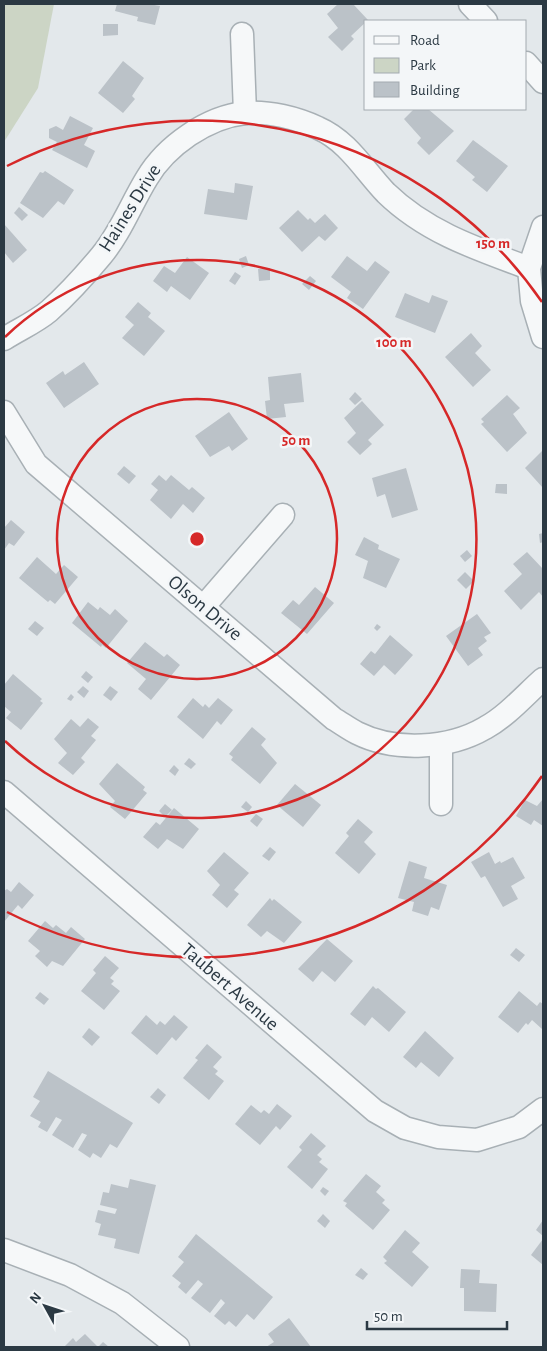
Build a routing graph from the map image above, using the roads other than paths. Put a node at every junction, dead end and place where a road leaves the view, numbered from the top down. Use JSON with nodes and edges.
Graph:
{"nodes":[{"id":1,"x":470,"y":4,"type":"edge"},
{"id":2,"x":485,"y":20,"type":"edge"},
{"id":3,"x":242,"y":34,"type":"dead end"},
{"id":4,"x":527,"y":64,"type":"edge"},
{"id":5,"x":543,"y":82,"type":"edge"},
{"id":6,"x":245,"y":113,"type":"junction"},
{"id":7,"x":543,"y":227,"type":"edge"},
{"id":8,"x":528,"y":268,"type":"junction"},
{"id":9,"x":543,"y":337,"type":"edge"},
{"id":10,"x":4,"y":338,"type":"edge"},
{"id":11,"x":4,"y":412,"type":"edge"},
{"id":12,"x":284,"y":515,"type":"dead end"},
{"id":13,"x":204,"y":606,"type":"junction"},
{"id":14,"x":543,"y":679,"type":"edge"},
{"id":15,"x":442,"y":744,"type":"junction"},
{"id":16,"x":4,"y":792,"type":"edge"},
{"id":17,"x":441,"y":804,"type":"dead end"},
{"id":18,"x":543,"y":1110,"type":"edge"},
{"id":19,"x":4,"y":1250,"type":"edge"},
{"id":20,"x":178,"y":1347,"type":"edge"}],
"edges":[{"from":1,"to":2,"type":"street"},
{"from":3,"to":6,"type":"street"},
{"from":4,"to":5,"type":"street"},
{"from":6,"to":8,"type":"street"},
{"from":6,"to":10,"type":"street","name":"Haines Drive"},
{"from":7,"to":8,"type":"street"},
{"from":8,"to":9,"type":"street"},
{"from":11,"to":13,"type":"street","name":"Olson Drive"},
{"from":12,"to":13,"type":"street"},
{"from":13,"to":15,"type":"street","name":"Olson Drive"},
{"from":14,"to":15,"type":"street","name":"Olson Drive"},
{"from":15,"to":17,"type":"street"},
{"from":16,"to":18,"type":"street","name":"Taubert Avenue"},
{"from":19,"to":20,"type":"street"}]}
